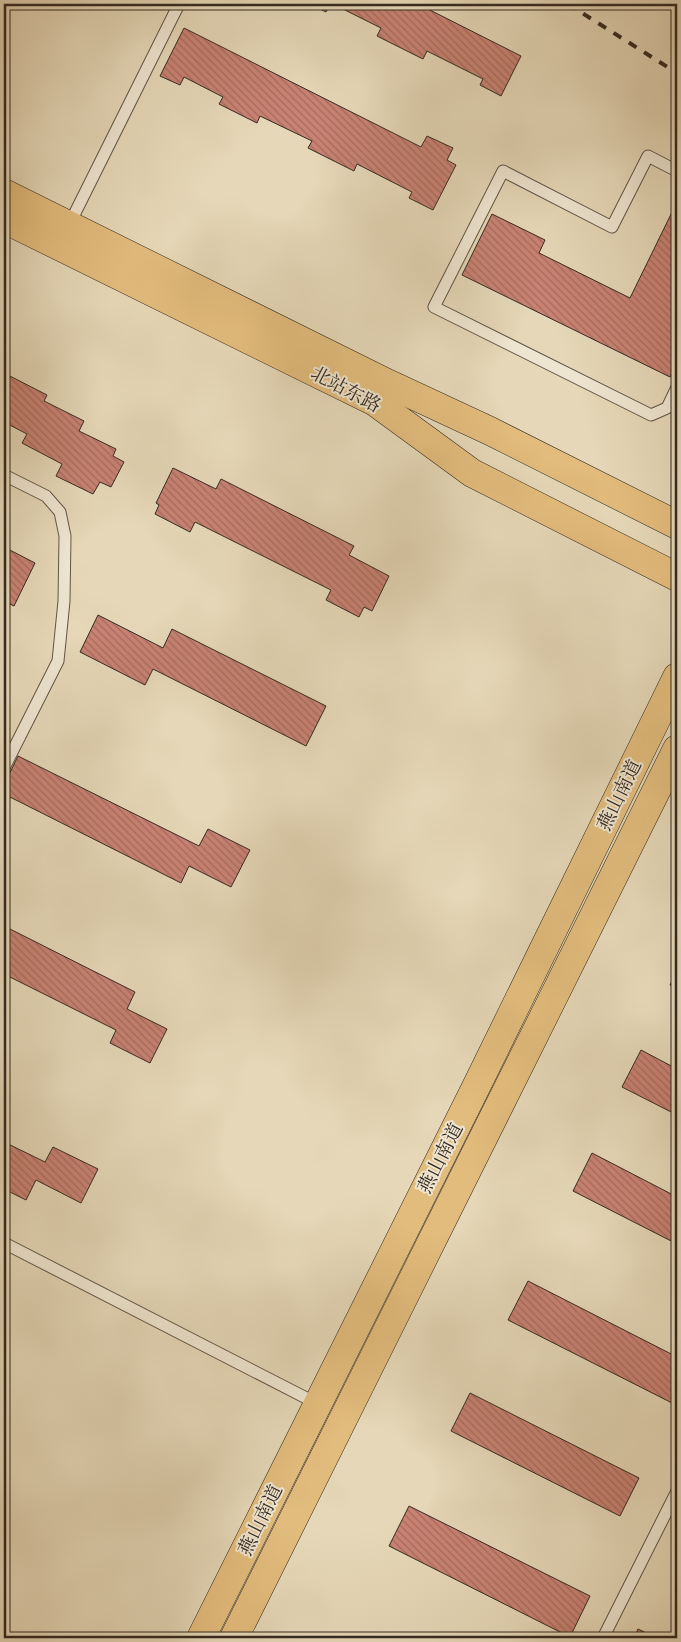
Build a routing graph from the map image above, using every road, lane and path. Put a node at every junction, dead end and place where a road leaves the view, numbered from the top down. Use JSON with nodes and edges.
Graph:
{"nodes":[{"id":1,"x":179,"y":4,"type":"edge"},
{"id":2,"x":677,"y":171,"type":"edge"},
{"id":3,"x":4,"y":193,"type":"edge"},
{"id":4,"x":4,"y":219,"type":"edge"},
{"id":5,"x":69,"y":225,"type":"junction"},
{"id":6,"x":677,"y":387,"type":"edge"},
{"id":7,"x":4,"y":475,"type":"edge"},
{"id":8,"x":677,"y":525,"type":"edge"},
{"id":9,"x":677,"y":576,"type":"edge"},
{"id":10,"x":677,"y":677,"type":"edge"},
{"id":11,"x":677,"y":749,"type":"edge"},
{"id":12,"x":4,"y":768,"type":"edge"},
{"id":13,"x":4,"y":1243,"type":"edge"},
{"id":14,"x":318,"y":1404,"type":"junction"},
{"id":15,"x":677,"y":1491,"type":"edge"},
{"id":16,"x":201,"y":1638,"type":"edge"},
{"id":17,"x":234,"y":1638,"type":"edge"},
{"id":18,"x":603,"y":1638,"type":"edge"}],
"edges":[{"from":1,"to":5,"type":"lane"},
{"from":2,"to":6,"type":"lane"},
{"from":3,"to":5,"type":"main road","name":"北站东路"},
{"from":4,"to":9,"type":"main road","name":"北站东路"},
{"from":5,"to":8,"type":"main road","name":"北站东路"},
{"from":7,"to":12,"type":"lane"},
{"from":10,"to":14,"type":"main road","name":"燕山南道"},
{"from":11,"to":17,"type":"main road","name":"燕山南道"},
{"from":13,"to":14,"type":"lane"},
{"from":14,"to":16,"type":"main road","name":"燕山南道"},
{"from":15,"to":18,"type":"lane"}]}
